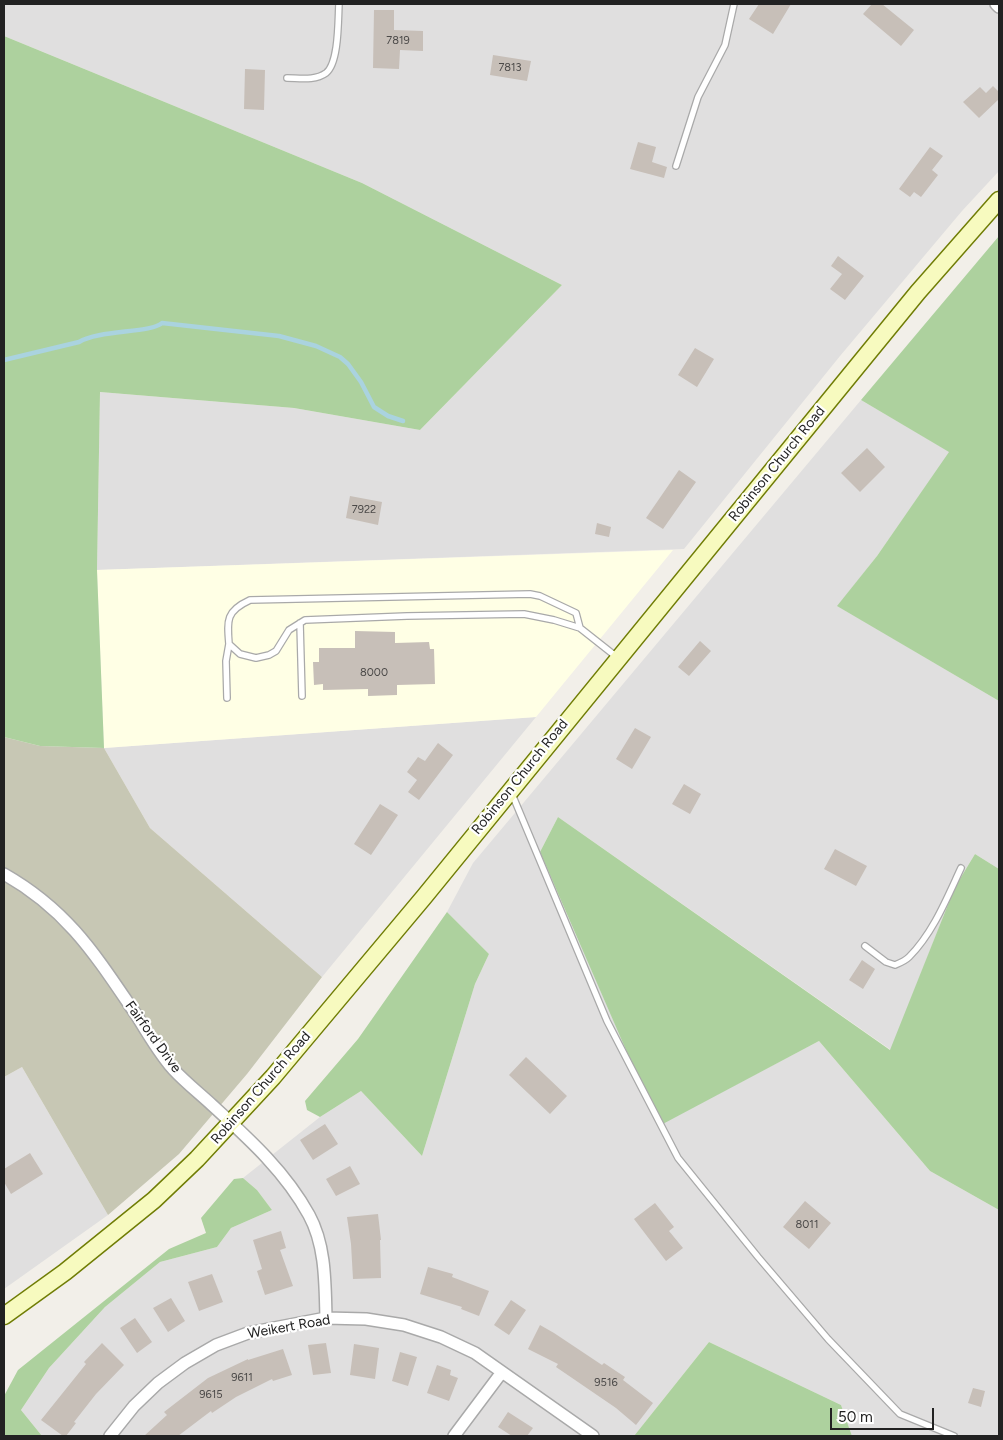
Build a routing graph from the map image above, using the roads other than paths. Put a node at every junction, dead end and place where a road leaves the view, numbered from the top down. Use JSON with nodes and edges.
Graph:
{"nodes":[{"id":1,"x":339,"y":4,"type":"edge"},
{"id":2,"x":734,"y":4,"type":"edge"},
{"id":3,"x":996,"y":4,"type":"edge"},
{"id":4,"x":999,"y":8,"type":"edge"},
{"id":5,"x":287,"y":78,"type":"dead end"},
{"id":6,"x":676,"y":166,"type":"dead end"},
{"id":7,"x":999,"y":200,"type":"edge"},
{"id":8,"x":300,"y":624,"type":"junction"},
{"id":9,"x":580,"y":628,"type":"junction"},
{"id":10,"x":229,"y":644,"type":"junction"},
{"id":11,"x":618,"y":658,"type":"junction"},
{"id":12,"x":302,"y":696,"type":"dead end"},
{"id":13,"x":227,"y":698,"type":"dead end"},
{"id":14,"x":510,"y":790,"type":"junction"},
{"id":15,"x":961,"y":868,"type":"dead end"},
{"id":16,"x":4,"y":874,"type":"edge"},
{"id":17,"x":865,"y":946,"type":"dead end"},
{"id":18,"x":231,"y":1123,"type":"junction"},
{"id":19,"x":4,"y":1316,"type":"edge"},
{"id":20,"x":326,"y":1318,"type":"junction"},
{"id":21,"x":502,"y":1372,"type":"junction"},
{"id":22,"x":110,"y":1436,"type":"edge"},
{"id":23,"x":454,"y":1436,"type":"edge"},
{"id":24,"x":593,"y":1436,"type":"edge"},
{"id":25,"x":954,"y":1436,"type":"edge"}],
"edges":[{"from":1,"to":5,"type":"lane"},
{"from":2,"to":6,"type":"lane"},
{"from":3,"to":4,"type":"street"},
{"from":7,"to":11,"type":"street","name":"Robinson Church Road"},
{"from":8,"to":9,"type":"lane"},
{"from":8,"to":10,"type":"lane"},
{"from":8,"to":12,"type":"lane"},
{"from":9,"to":10,"type":"lane"},
{"from":9,"to":11,"type":"lane"},
{"from":10,"to":13,"type":"lane"},
{"from":11,"to":14,"type":"street","name":"Robinson Church Road"},
{"from":14,"to":18,"type":"street","name":"Robinson Church Road"},
{"from":14,"to":25,"type":"lane"},
{"from":15,"to":17,"type":"lane"},
{"from":16,"to":18,"type":"street","name":"Fairford Drive"},
{"from":18,"to":19,"type":"street","name":"Robinson Church Road"},
{"from":18,"to":20,"type":"street","name":"Fairford Drive"},
{"from":20,"to":21,"type":"street","name":"Weikert Road"},
{"from":20,"to":22,"type":"street","name":"Weikert Road"},
{"from":21,"to":23,"type":"street"},
{"from":21,"to":24,"type":"street","name":"Weikert Road"}]}
